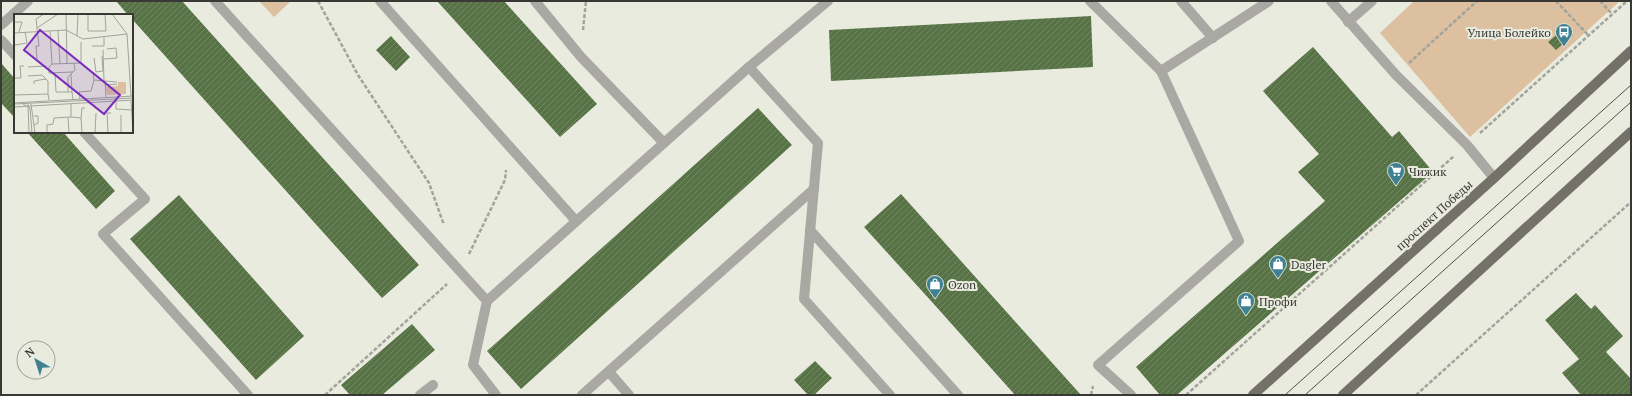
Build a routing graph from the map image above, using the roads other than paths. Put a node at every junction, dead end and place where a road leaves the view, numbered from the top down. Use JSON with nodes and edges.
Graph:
{"nodes":[{"id":1,"x":28,"y":1,"type":"edge"},
{"id":2,"x":215,"y":1,"type":"edge"},
{"id":3,"x":380,"y":1,"type":"edge"},
{"id":4,"x":535,"y":1,"type":"edge"},
{"id":5,"x":828,"y":1,"type":"edge"},
{"id":6,"x":1090,"y":1,"type":"edge"},
{"id":7,"x":1181,"y":1,"type":"edge"},
{"id":8,"x":1269,"y":1,"type":"edge"},
{"id":9,"x":1331,"y":1,"type":"edge"},
{"id":10,"x":1372,"y":1,"type":"edge"},
{"id":11,"x":1348,"y":22,"type":"junction"},
{"id":12,"x":1,"y":25,"type":"edge"},
{"id":13,"x":1213,"y":38,"type":"junction"},
{"id":14,"x":1,"y":40,"type":"edge"},
{"id":15,"x":1631,"y":51,"type":"edge"},
{"id":16,"x":14,"y":55,"type":"edge"},
{"id":17,"x":749,"y":67,"type":"junction"},
{"id":18,"x":1161,"y":71,"type":"junction"},
{"id":19,"x":1631,"y":132,"type":"edge"},
{"id":20,"x":85,"y":133,"type":"edge"},
{"id":21,"x":664,"y":143,"type":"junction"},
{"id":22,"x":1494,"y":178,"type":"junction"},
{"id":23,"x":814,"y":189,"type":"junction"},
{"id":24,"x":576,"y":221,"type":"junction"},
{"id":25,"x":810,"y":230,"type":"junction"},
{"id":26,"x":487,"y":301,"type":"junction"},
{"id":27,"x":609,"y":372,"type":"junction"},
{"id":28,"x":432,"y":384,"type":"dead end"},
{"id":29,"x":248,"y":395,"type":"edge"},
{"id":30,"x":420,"y":395,"type":"edge"},
{"id":31,"x":496,"y":395,"type":"edge"},
{"id":32,"x":582,"y":395,"type":"edge"},
{"id":33,"x":629,"y":395,"type":"edge"},
{"id":34,"x":890,"y":395,"type":"edge"},
{"id":35,"x":958,"y":395,"type":"edge"},
{"id":36,"x":1131,"y":395,"type":"edge"},
{"id":37,"x":1253,"y":395,"type":"edge"},
{"id":38,"x":1343,"y":395,"type":"edge"}],
"edges":[{"from":1,"to":12,"type":"street"},
{"from":2,"to":26,"type":"street"},
{"from":3,"to":24,"type":"street"},
{"from":4,"to":21,"type":"street"},
{"from":5,"to":17,"type":"street"},
{"from":6,"to":18,"type":"street"},
{"from":7,"to":13,"type":"street"},
{"from":8,"to":13,"type":"street"},
{"from":9,"to":11,"type":"street"},
{"from":10,"to":11,"type":"street"},
{"from":11,"to":22,"type":"street"},
{"from":13,"to":18,"type":"street"},
{"from":14,"to":16,"type":"street"},
{"from":15,"to":22,"type":"main road","name":"проспект Победы"},
{"from":17,"to":21,"type":"street"},
{"from":17,"to":23,"type":"street"},
{"from":18,"to":36,"type":"street"},
{"from":19,"to":38,"type":"main road"},
{"from":20,"to":29,"type":"street"},
{"from":21,"to":24,"type":"street"},
{"from":22,"to":37,"type":"main road","name":"проспект Победы"},
{"from":23,"to":25,"type":"street"},
{"from":23,"to":27,"type":"street"},
{"from":24,"to":26,"type":"street"},
{"from":25,"to":34,"type":"street"},
{"from":25,"to":35,"type":"street"},
{"from":26,"to":31,"type":"street"},
{"from":27,"to":32,"type":"street"},
{"from":27,"to":33,"type":"street"},
{"from":28,"to":30,"type":"street"}]}
